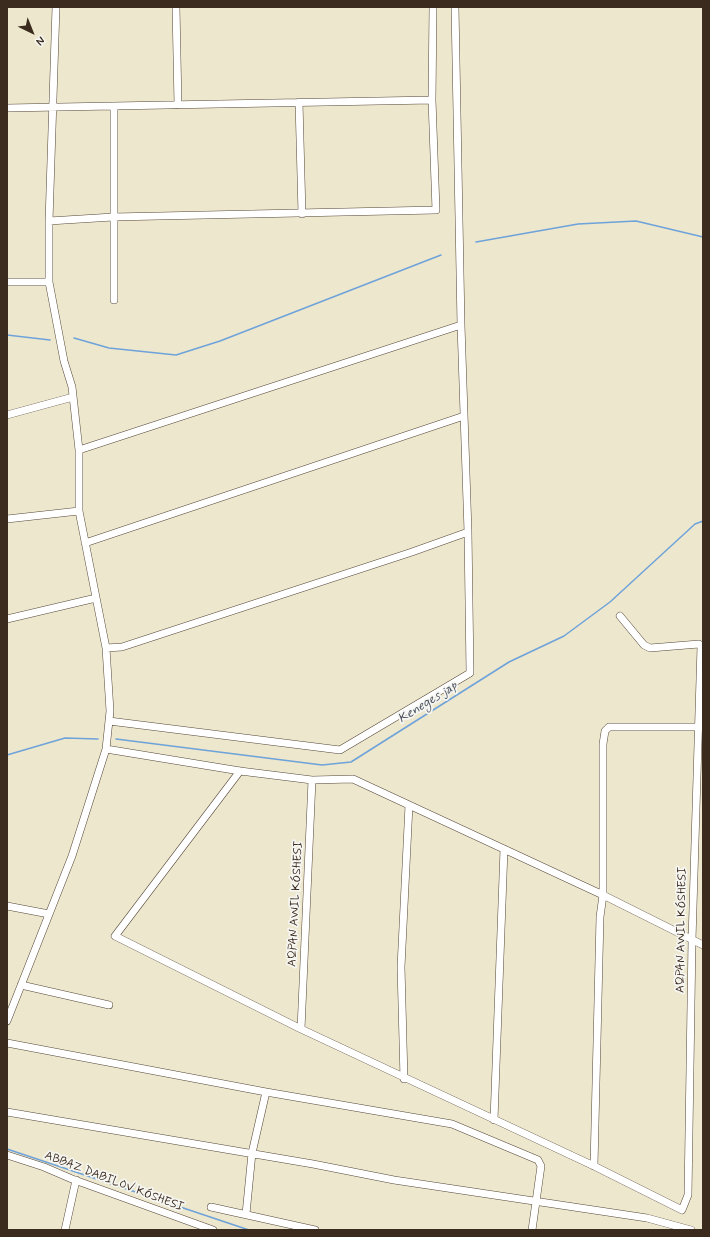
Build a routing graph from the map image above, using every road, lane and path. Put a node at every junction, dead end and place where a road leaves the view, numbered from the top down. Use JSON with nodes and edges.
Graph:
{"nodes":[{"id":1,"x":56,"y":7,"type":"edge"},
{"id":2,"x":176,"y":7,"type":"edge"},
{"id":3,"x":433,"y":7,"type":"edge"},
{"id":4,"x":455,"y":7,"type":"edge"},
{"id":5,"x":432,"y":100,"type":"junction"},
{"id":6,"x":298,"y":102,"type":"junction"},
{"id":7,"x":178,"y":105,"type":"junction"},
{"id":8,"x":114,"y":106,"type":"junction"},
{"id":9,"x":7,"y":108,"type":"edge"},
{"id":10,"x":53,"y":108,"type":"junction"},
{"id":11,"x":302,"y":214,"type":"junction"},
{"id":12,"x":113,"y":217,"type":"junction"},
{"id":13,"x":49,"y":221,"type":"junction"},
{"id":14,"x":7,"y":282,"type":"edge"},
{"id":15,"x":49,"y":282,"type":"junction"},
{"id":16,"x":114,"y":300,"type":"dead end"},
{"id":17,"x":461,"y":325,"type":"junction"},
{"id":18,"x":73,"y":397,"type":"junction"},
{"id":19,"x":7,"y":415,"type":"edge"},
{"id":20,"x":464,"y":416,"type":"junction"},
{"id":21,"x":79,"y":450,"type":"junction"},
{"id":22,"x":79,"y":511,"type":"junction"},
{"id":23,"x":7,"y":519,"type":"edge"},
{"id":24,"x":468,"y":532,"type":"junction"},
{"id":25,"x":85,"y":543,"type":"junction"},
{"id":26,"x":96,"y":598,"type":"junction"},
{"id":27,"x":620,"y":616,"type":"dead end"},
{"id":28,"x":7,"y":619,"type":"edge"},
{"id":29,"x":106,"y":648,"type":"junction"},
{"id":30,"x":108,"y":721,"type":"junction"},
{"id":31,"x":701,"y":727,"type":"edge"},
{"id":32,"x":106,"y":749,"type":"junction"},
{"id":33,"x":240,"y":771,"type":"junction"},
{"id":34,"x":312,"y":780,"type":"junction"},
{"id":35,"x":409,"y":805,"type":"junction"},
{"id":36,"x":504,"y":849,"type":"junction"},
{"id":37,"x":603,"y":895,"type":"junction"},
{"id":38,"x":7,"y":906,"type":"edge"},
{"id":39,"x":49,"y":914,"type":"junction"},
{"id":40,"x":692,"y":940,"type":"junction"},
{"id":41,"x":703,"y":945,"type":"edge"},
{"id":42,"x":21,"y":986,"type":"junction"},
{"id":43,"x":110,"y":1005,"type":"dead end"},
{"id":44,"x":7,"y":1021,"type":"edge"},
{"id":45,"x":301,"y":1029,"type":"junction"},
{"id":46,"x":7,"y":1043,"type":"edge"},
{"id":47,"x":404,"y":1079,"type":"junction"},
{"id":48,"x":266,"y":1092,"type":"junction"},
{"id":49,"x":7,"y":1112,"type":"edge"},
{"id":50,"x":494,"y":1120,"type":"junction"},
{"id":51,"x":252,"y":1154,"type":"junction"},
{"id":52,"x":7,"y":1155,"type":"edge"},
{"id":53,"x":594,"y":1166,"type":"junction"},
{"id":54,"x":76,"y":1180,"type":"junction"},
{"id":55,"x":537,"y":1202,"type":"junction"},
{"id":56,"x":211,"y":1207,"type":"dead end"},
{"id":57,"x":246,"y":1214,"type":"junction"},
{"id":58,"x":65,"y":1230,"type":"edge"},
{"id":59,"x":213,"y":1230,"type":"edge"},
{"id":60,"x":315,"y":1230,"type":"edge"},
{"id":61,"x":532,"y":1230,"type":"edge"},
{"id":62,"x":691,"y":1230,"type":"edge"}],
"edges":[{"from":1,"to":10,"type":"street"},
{"from":2,"to":7,"type":"street"},
{"from":3,"to":5,"type":"street"},
{"from":4,"to":17,"type":"street"},
{"from":5,"to":6,"type":"street"},
{"from":5,"to":11,"type":"street"},
{"from":6,"to":7,"type":"street"},
{"from":6,"to":11,"type":"street"},
{"from":7,"to":8,"type":"street"},
{"from":8,"to":10,"type":"street"},
{"from":8,"to":12,"type":"street"},
{"from":9,"to":10,"type":"street"},
{"from":10,"to":13,"type":"street"},
{"from":11,"to":12,"type":"street"},
{"from":12,"to":13,"type":"street"},
{"from":12,"to":16,"type":"street"},
{"from":13,"to":15,"type":"street"},
{"from":14,"to":15,"type":"street"},
{"from":15,"to":18,"type":"street"},
{"from":17,"to":20,"type":"street"},
{"from":17,"to":21,"type":"street"},
{"from":18,"to":19,"type":"street"},
{"from":18,"to":21,"type":"street"},
{"from":20,"to":24,"type":"street"},
{"from":20,"to":25,"type":"street"},
{"from":21,"to":22,"type":"street"},
{"from":22,"to":23,"type":"street"},
{"from":22,"to":25,"type":"street"},
{"from":24,"to":29,"type":"street"},
{"from":24,"to":30,"type":"street"},
{"from":25,"to":26,"type":"street"},
{"from":26,"to":28,"type":"street"},
{"from":26,"to":29,"type":"street"},
{"from":27,"to":31,"type":"street"},
{"from":29,"to":30,"type":"street"},
{"from":30,"to":32,"type":"street"},
{"from":31,"to":37,"type":"street"},
{"from":31,"to":40,"type":"street"},
{"from":32,"to":33,"type":"street"},
{"from":32,"to":39,"type":"street"},
{"from":33,"to":34,"type":"street"},
{"from":33,"to":45,"type":"street"},
{"from":34,"to":35,"type":"street"},
{"from":34,"to":45,"type":"street"},
{"from":35,"to":36,"type":"street"},
{"from":35,"to":47,"type":"street"},
{"from":36,"to":37,"type":"street"},
{"from":36,"to":50,"type":"street"},
{"from":37,"to":40,"type":"street"},
{"from":37,"to":53,"type":"street"},
{"from":38,"to":39,"type":"street"},
{"from":39,"to":42,"type":"street"},
{"from":40,"to":41,"type":"street"},
{"from":40,"to":53,"type":"street"},
{"from":42,"to":43,"type":"street"},
{"from":42,"to":44,"type":"street"},
{"from":45,"to":47,"type":"street"},
{"from":46,"to":48,"type":"street"},
{"from":47,"to":50,"type":"street"},
{"from":48,"to":51,"type":"street"},
{"from":48,"to":55,"type":"street"},
{"from":49,"to":51,"type":"street"},
{"from":50,"to":53,"type":"street"},
{"from":51,"to":55,"type":"street"},
{"from":51,"to":57,"type":"street"},
{"from":52,"to":54,"type":"street","name":"ABBAZ DABILOV KÓSHESI"},
{"from":54,"to":58,"type":"street"},
{"from":54,"to":59,"type":"street","name":"ABBAZ DABILOV KÓSHESI"},
{"from":55,"to":61,"type":"street"},
{"from":55,"to":62,"type":"street"},
{"from":56,"to":57,"type":"street"},
{"from":57,"to":60,"type":"street"}]}
